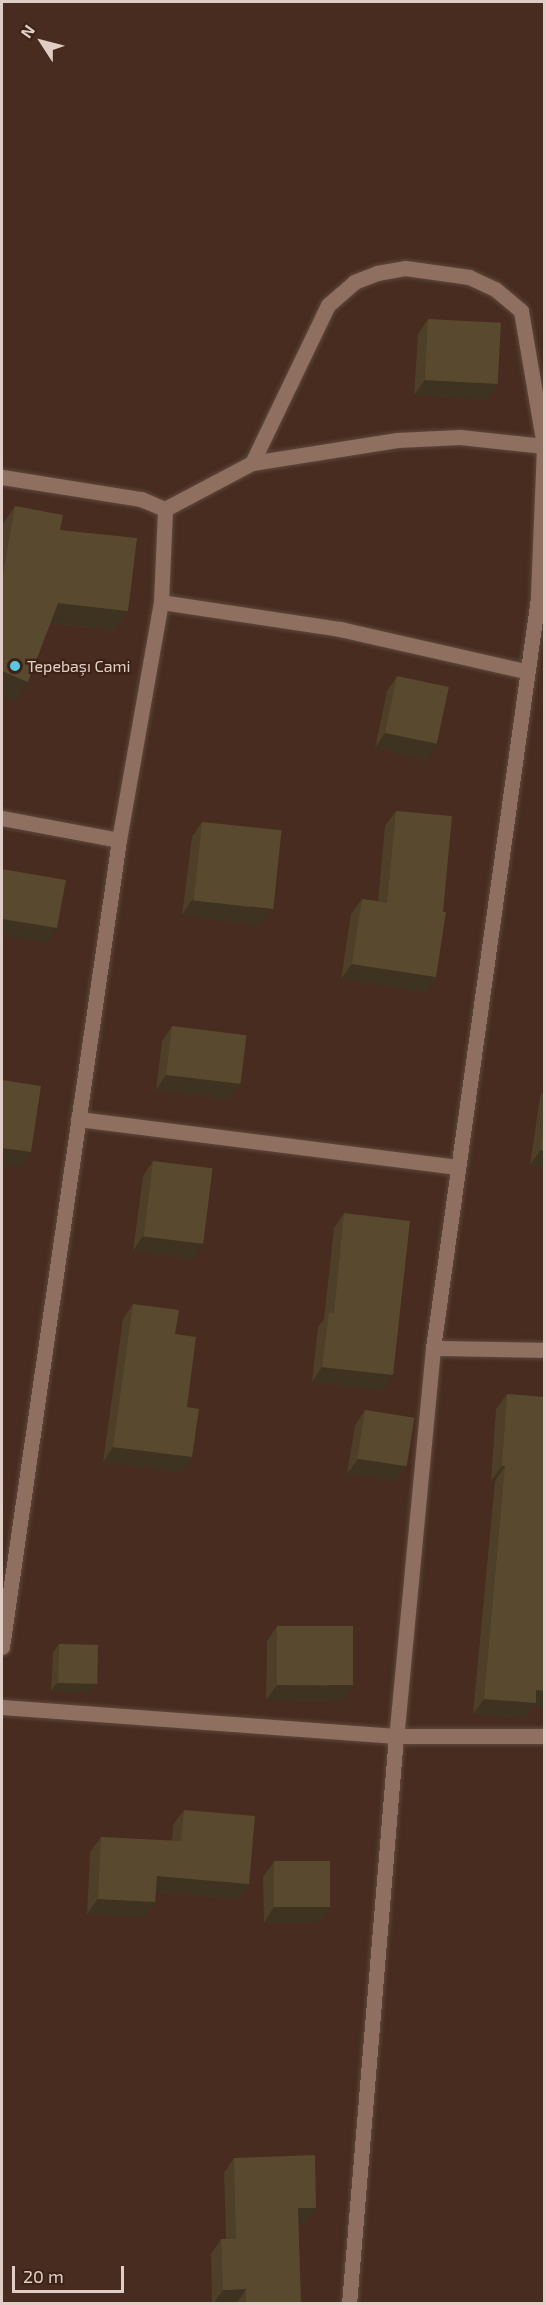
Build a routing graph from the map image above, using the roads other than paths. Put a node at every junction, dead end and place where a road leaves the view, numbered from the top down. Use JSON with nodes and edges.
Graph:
{"nodes":[{"id":1,"x":544,"y":446,"type":"edge"},
{"id":2,"x":252,"y":463,"type":"junction"},
{"id":3,"x":2,"y":477,"type":"edge"},
{"id":4,"x":165,"y":509,"type":"junction"},
{"id":5,"x":161,"y":602,"type":"junction"},
{"id":6,"x":525,"y":671,"type":"junction"},
{"id":7,"x":2,"y":818,"type":"edge"},
{"id":8,"x":119,"y":840,"type":"junction"},
{"id":9,"x":78,"y":1119,"type":"junction"},
{"id":10,"x":459,"y":1167,"type":"junction"},
{"id":11,"x":433,"y":1348,"type":"junction"},
{"id":12,"x":544,"y":1350,"type":"edge"},
{"id":13,"x":2,"y":1647,"type":"edge"},
{"id":14,"x":2,"y":1707,"type":"edge"},
{"id":15,"x":396,"y":1736,"type":"junction"},
{"id":16,"x":544,"y":1736,"type":"edge"},
{"id":17,"x":349,"y":2304,"type":"edge"}],
"edges":[{"from":1,"to":2,"type":"street"},
{"from":1,"to":2,"type":"street"},
{"from":1,"to":6,"type":"street"},
{"from":2,"to":4,"type":"street"},
{"from":3,"to":4,"type":"street"},
{"from":4,"to":5,"type":"street"},
{"from":5,"to":6,"type":"street"},
{"from":5,"to":8,"type":"street"},
{"from":6,"to":10,"type":"street"},
{"from":7,"to":8,"type":"street"},
{"from":8,"to":9,"type":"street"},
{"from":9,"to":10,"type":"street"},
{"from":9,"to":13,"type":"street"},
{"from":10,"to":11,"type":"street"},
{"from":11,"to":12,"type":"street"},
{"from":11,"to":15,"type":"street"},
{"from":14,"to":15,"type":"street"},
{"from":15,"to":16,"type":"street"},
{"from":15,"to":17,"type":"street"}]}
